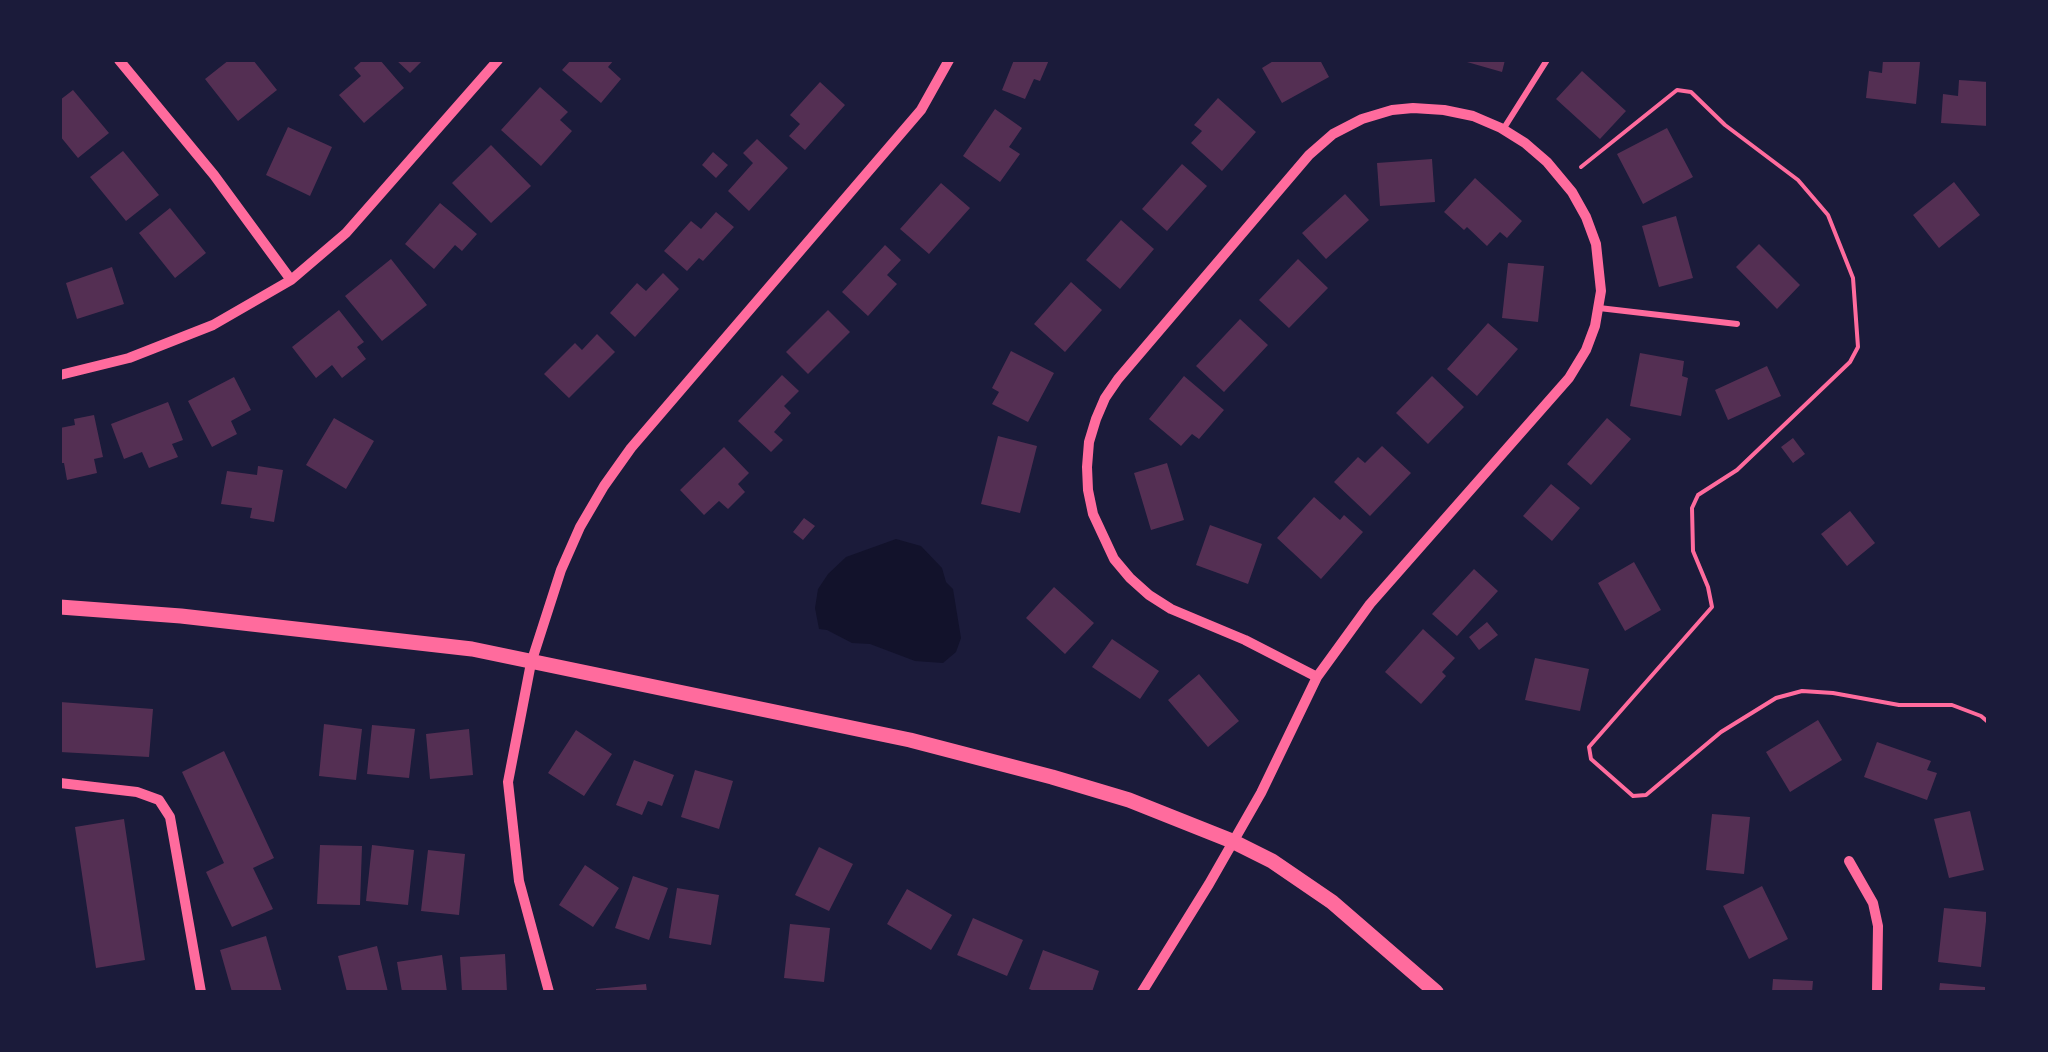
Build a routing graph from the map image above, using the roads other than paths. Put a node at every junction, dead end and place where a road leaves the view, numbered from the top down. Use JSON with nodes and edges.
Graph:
{"nodes":[{"id":1,"x":118,"y":60,"type":"edge"},
{"id":2,"x":498,"y":60,"type":"edge"},
{"id":3,"x":949,"y":60,"type":"edge"},
{"id":4,"x":1547,"y":60,"type":"edge"},
{"id":5,"x":1503,"y":129,"type":"junction"},
{"id":6,"x":291,"y":280,"type":"junction"},
{"id":7,"x":1598,"y":308,"type":"junction"},
{"id":8,"x":1736,"y":324,"type":"dead end"},
{"id":9,"x":60,"y":375,"type":"edge"},
{"id":10,"x":60,"y":607,"type":"edge"},
{"id":11,"x":532,"y":663,"type":"junction"},
{"id":12,"x":1317,"y":678,"type":"junction"},
{"id":13,"x":60,"y":783,"type":"edge"},
{"id":14,"x":1232,"y":841,"type":"junction"},
{"id":15,"x":1849,"y":861,"type":"dead end"},
{"id":16,"x":201,"y":992,"type":"edge"},
{"id":17,"x":549,"y":992,"type":"edge"},
{"id":18,"x":1142,"y":992,"type":"edge"},
{"id":19,"x":1436,"y":992,"type":"edge"},
{"id":20,"x":1876,"y":992,"type":"edge"}],
"edges":[{"from":1,"to":6,"type":"street"},
{"from":2,"to":6,"type":"street"},
{"from":3,"to":11,"type":"street"},
{"from":4,"to":5,"type":"lane"},
{"from":5,"to":7,"type":"street"},
{"from":5,"to":12,"type":"street"},
{"from":6,"to":9,"type":"street"},
{"from":7,"to":8,"type":"lane"},
{"from":7,"to":12,"type":"street"},
{"from":10,"to":11,"type":"main road"},
{"from":11,"to":14,"type":"main road"},
{"from":11,"to":17,"type":"street"},
{"from":12,"to":14,"type":"street"},
{"from":13,"to":16,"type":"street"},
{"from":14,"to":18,"type":"street"},
{"from":14,"to":19,"type":"main road"},
{"from":15,"to":20,"type":"street"}]}
